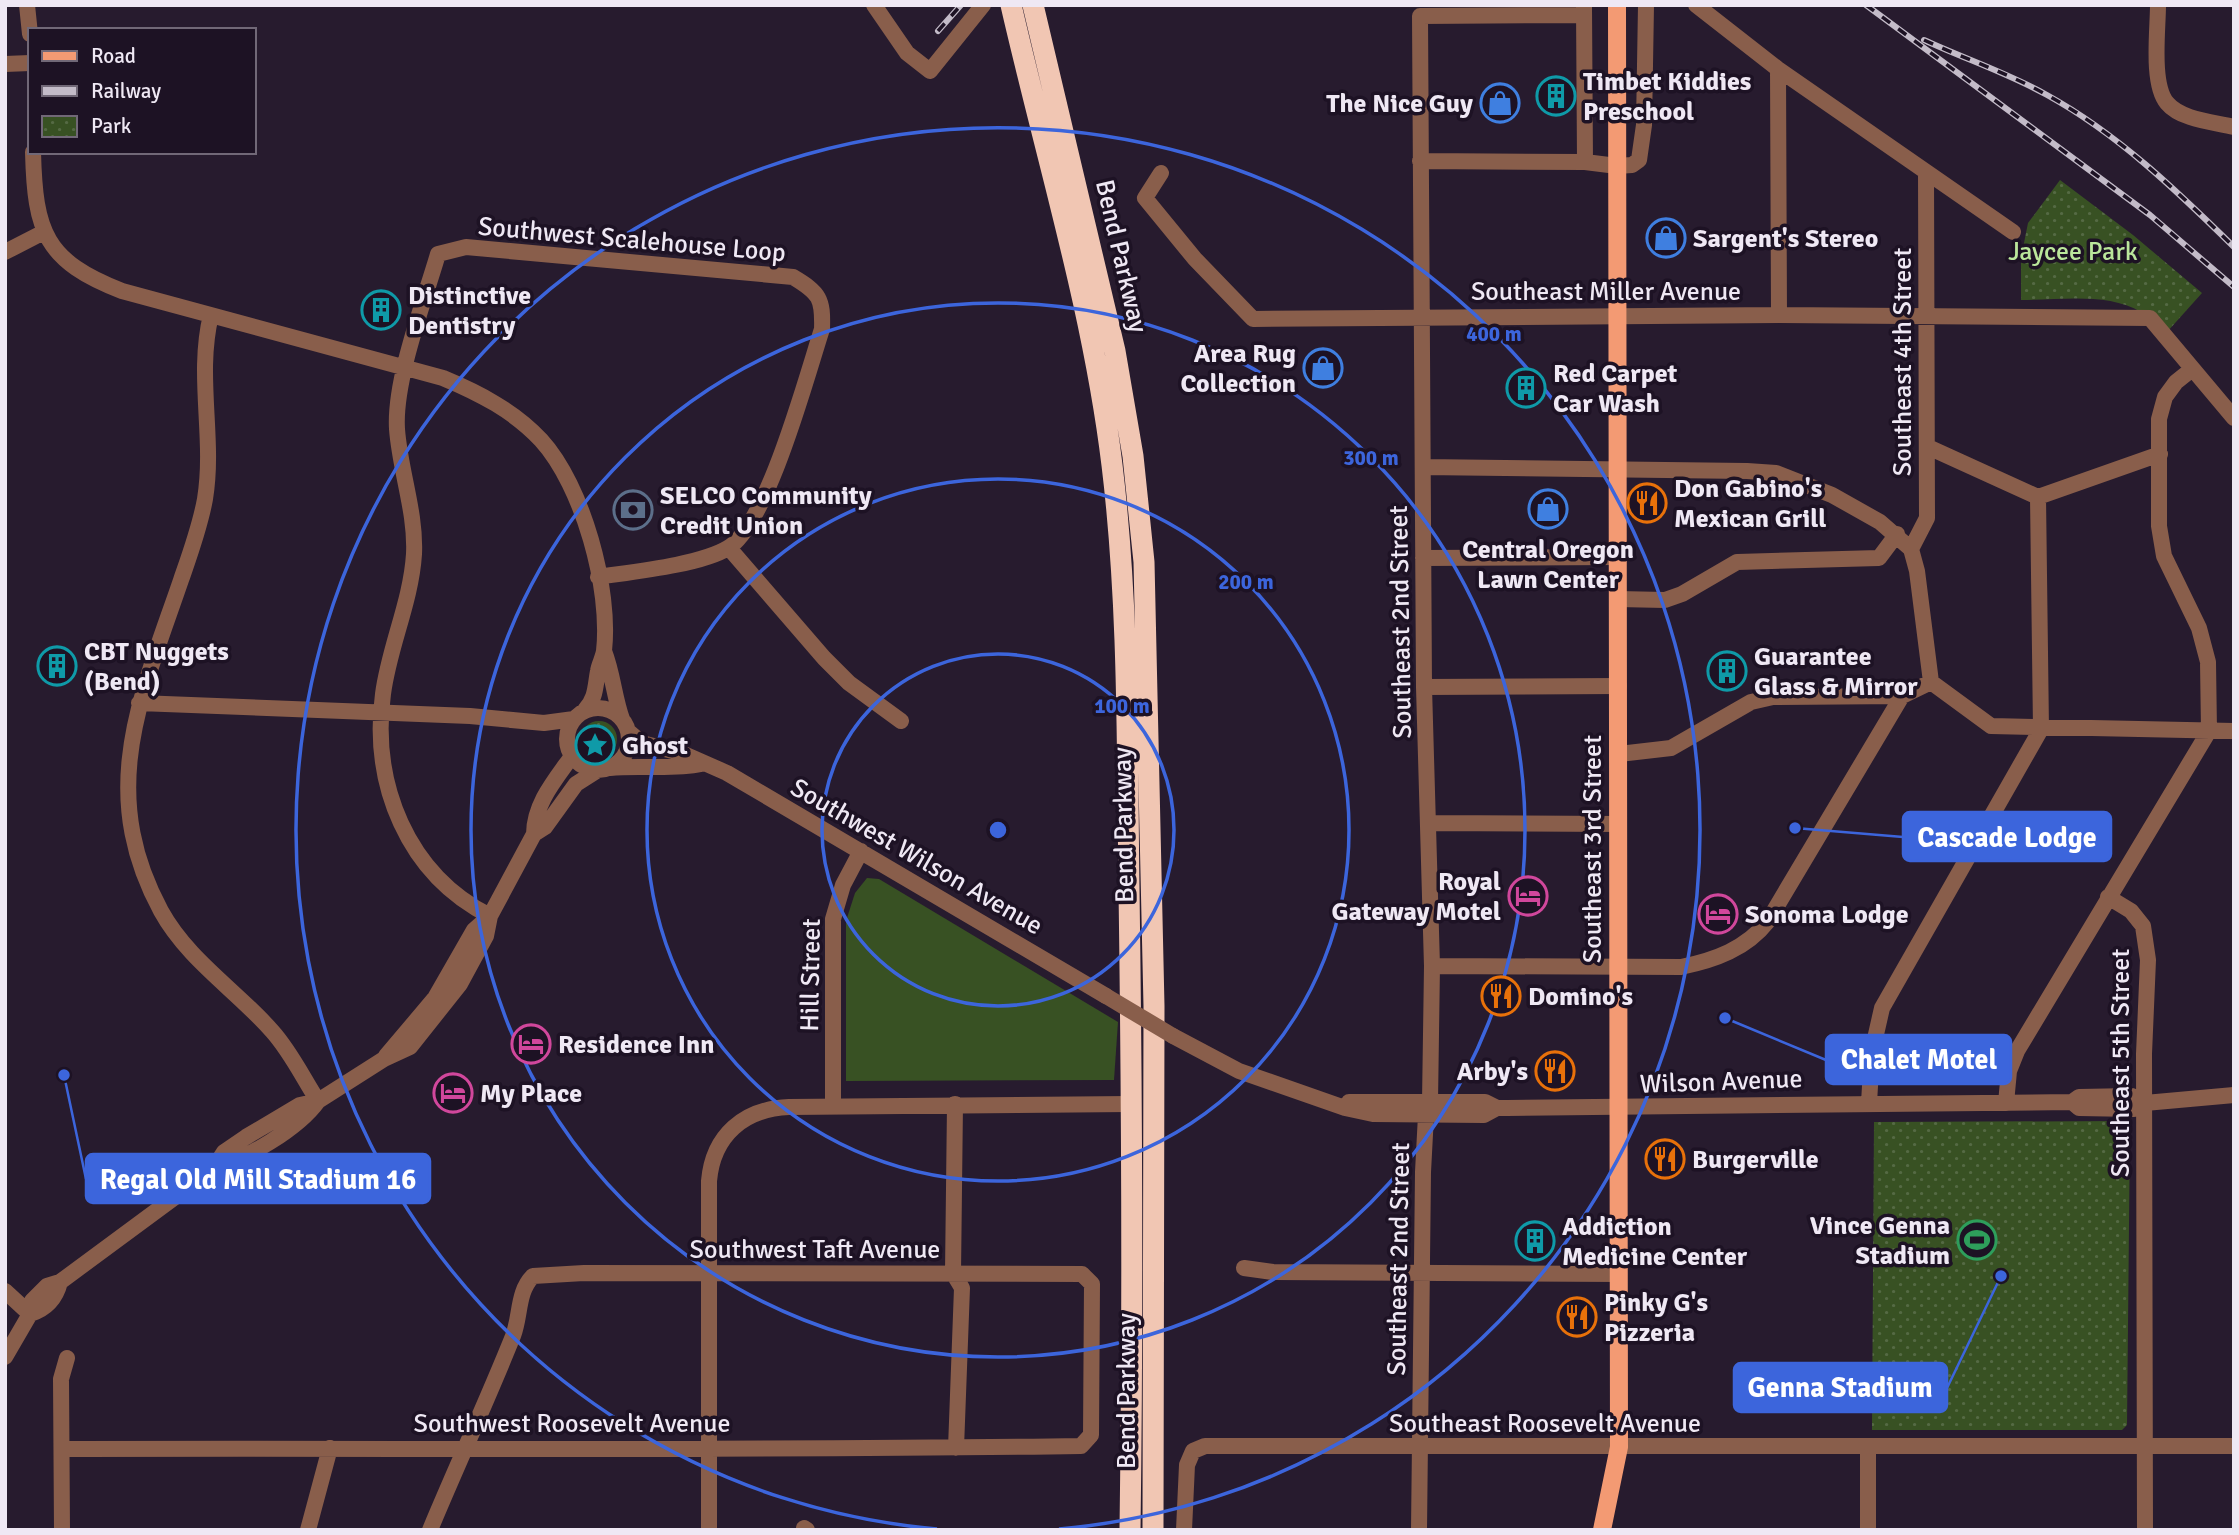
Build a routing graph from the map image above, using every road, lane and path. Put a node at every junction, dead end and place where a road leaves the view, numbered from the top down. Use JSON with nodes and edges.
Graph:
{"nodes":[{"id":1,"x":27,"y":5,"type":"edge"},
{"id":2,"x":874,"y":5,"type":"edge"},
{"id":3,"x":983,"y":5,"type":"edge"},
{"id":4,"x":1033,"y":5,"type":"edge"},
{"id":5,"x":1617,"y":5,"type":"edge"},
{"id":6,"x":1646,"y":5,"type":"edge"},
{"id":7,"x":1696,"y":5,"type":"edge"},
{"id":8,"x":2158,"y":5,"type":"edge"},
{"id":9,"x":1011,"y":9,"type":"edge"},
{"id":10,"x":1584,"y":10,"type":"edge"},
{"id":11,"x":1417,"y":11,"type":"edge"},
{"id":12,"x":29,"y":28,"type":"edge"},
{"id":13,"x":28,"y":63,"type":"edge"},
{"id":14,"x":5,"y":64,"type":"edge"},
{"id":15,"x":1778,"y":69,"type":"junction"},
{"id":16,"x":2234,"y":127,"type":"edge"},
{"id":17,"x":33,"y":154,"type":"edge"},
{"id":18,"x":1420,"y":161,"type":"junction"},
{"id":19,"x":1585,"y":162,"type":"junction"},
{"id":20,"x":1617,"y":166,"type":"junction"},
{"id":21,"x":1926,"y":172,"type":"junction"},
{"id":22,"x":1161,"y":173,"type":"dead end"},
{"id":23,"x":44,"y":232,"type":"junction"},
{"id":24,"x":2013,"y":232,"type":"dead end"},
{"id":25,"x":5,"y":252,"type":"edge"},
{"id":26,"x":211,"y":314,"type":"junction"},
{"id":27,"x":1779,"y":314,"type":"junction"},
{"id":28,"x":1926,"y":315,"type":"junction"},
{"id":29,"x":1420,"y":316,"type":"junction"},
{"id":30,"x":1618,"y":316,"type":"junction"},
{"id":31,"x":407,"y":366,"type":"junction"},
{"id":32,"x":2192,"y":370,"type":"junction"},
{"id":33,"x":2234,"y":418,"type":"edge"},
{"id":34,"x":1928,"y":447,"type":"junction"},
{"id":35,"x":2160,"y":454,"type":"junction"},
{"id":36,"x":1423,"y":467,"type":"junction"},
{"id":37,"x":1618,"y":469,"type":"junction"},
{"id":38,"x":2038,"y":497,"type":"junction"},
{"id":39,"x":1897,"y":534,"type":"junction"},
{"id":40,"x":729,"y":548,"type":"junction"},
{"id":41,"x":1911,"y":549,"type":"junction"},
{"id":42,"x":1619,"y":556,"type":"junction"},
{"id":43,"x":1423,"y":558,"type":"junction"},
{"id":44,"x":598,"y":577,"type":"junction"},
{"id":45,"x":1618,"y":599,"type":"junction"},
{"id":46,"x":604,"y":651,"type":"junction"},
{"id":47,"x":1931,"y":682,"type":"junction"},
{"id":48,"x":1619,"y":686,"type":"junction"},
{"id":49,"x":1424,"y":687,"type":"junction"},
{"id":50,"x":1902,"y":696,"type":"junction"},
{"id":51,"x":139,"y":703,"type":"junction"},
{"id":52,"x":381,"y":712,"type":"junction"},
{"id":53,"x":579,"y":715,"type":"junction"},
{"id":54,"x":506,"y":720,"type":"junction"},
{"id":55,"x":901,"y":721,"type":"dead end"},
{"id":56,"x":625,"y":725,"type":"junction"},
{"id":57,"x":2040,"y":729,"type":"junction"},
{"id":58,"x":2209,"y":731,"type":"junction"},
{"id":59,"x":2234,"y":731,"type":"edge"},
{"id":60,"x":569,"y":750,"type":"junction"},
{"id":61,"x":1619,"y":754,"type":"junction"},
{"id":62,"x":701,"y":764,"type":"junction"},
{"id":63,"x":603,"y":769,"type":"junction"},
{"id":64,"x":1429,"y":823,"type":"junction"},
{"id":65,"x":1619,"y":824,"type":"junction"},
{"id":66,"x":534,"y":834,"type":"junction"},
{"id":67,"x":861,"y":851,"type":"junction"},
{"id":68,"x":2108,"y":897,"type":"junction"},
{"id":69,"x":490,"y":916,"type":"junction"},
{"id":70,"x":1432,"y":966,"type":"junction"},
{"id":71,"x":1619,"y":966,"type":"junction"},
{"id":72,"x":1106,"y":996,"type":"joint"},
{"id":73,"x":2234,"y":1095,"type":"edge"},
{"id":74,"x":318,"y":1101,"type":"junction"},
{"id":75,"x":1329,"y":1102,"type":"junction"},
{"id":76,"x":1869,"y":1103,"type":"junction"},
{"id":77,"x":2006,"y":1103,"type":"junction"},
{"id":78,"x":2144,"y":1103,"type":"junction"},
{"id":79,"x":955,"y":1104,"type":"junction"},
{"id":80,"x":1130,"y":1104,"type":"junction"},
{"id":81,"x":834,"y":1105,"type":"junction"},
{"id":82,"x":1619,"y":1108,"type":"junction"},
{"id":83,"x":1428,"y":1109,"type":"junction"},
{"id":84,"x":1244,"y":1268,"type":"dead end"},
{"id":85,"x":710,"y":1273,"type":"junction"},
{"id":86,"x":953,"y":1273,"type":"junction"},
{"id":87,"x":1422,"y":1274,"type":"junction"},
{"id":88,"x":1619,"y":1274,"type":"junction"},
{"id":89,"x":5,"y":1291,"type":"edge"},
{"id":90,"x":30,"y":1314,"type":"junction"},
{"id":91,"x":5,"y":1357,"type":"edge"},
{"id":92,"x":67,"y":1358,"type":"dead end"},
{"id":93,"x":1081,"y":1446,"type":"joint"},
{"id":94,"x":2234,"y":1446,"type":"edge"},
{"id":95,"x":707,"y":1447,"type":"junction"},
{"id":96,"x":1419,"y":1447,"type":"junction"},
{"id":97,"x":1619,"y":1447,"type":"junction"},
{"id":98,"x":1868,"y":1447,"type":"junction"},
{"id":99,"x":330,"y":1448,"type":"junction"},
{"id":100,"x":464,"y":1448,"type":"junction"},
{"id":101,"x":956,"y":1448,"type":"junction"},
{"id":102,"x":2145,"y":1448,"type":"junction"},
{"id":103,"x":62,"y":1449,"type":"junction"},
{"id":104,"x":62,"y":1530,"type":"edge"},
{"id":105,"x":308,"y":1530,"type":"edge"},
{"id":106,"x":430,"y":1530,"type":"edge"},
{"id":107,"x":709,"y":1530,"type":"edge"},
{"id":108,"x":1129,"y":1530,"type":"edge"},
{"id":109,"x":1153,"y":1530,"type":"edge"},
{"id":110,"x":1184,"y":1530,"type":"edge"},
{"id":111,"x":1419,"y":1530,"type":"edge"},
{"id":112,"x":1602,"y":1530,"type":"edge"},
{"id":113,"x":1868,"y":1530,"type":"edge"},
{"id":114,"x":2145,"y":1530,"type":"edge"}],
"edges":[{"from":1,"to":12,"type":"street"},
{"from":2,"to":3,"type":"street"},
{"from":4,"to":109,"type":"highway","name":"Bend Parkway"},
{"from":5,"to":20,"type":"main road","name":"Southeast 3rd Street"},
{"from":6,"to":20,"type":"street"},
{"from":7,"to":15,"type":"street"},
{"from":8,"to":16,"type":"street"},
{"from":9,"to":80,"type":"highway","name":"Bend Parkway"},
{"from":10,"to":11,"type":"street"},
{"from":10,"to":19,"type":"street"},
{"from":11,"to":18,"type":"street","name":"Southeast 2nd Street"},
{"from":13,"to":14,"type":"street"},
{"from":15,"to":21,"type":"street"},
{"from":15,"to":27,"type":"street"},
{"from":17,"to":23,"type":"street"},
{"from":18,"to":19,"type":"street"},
{"from":18,"to":29,"type":"street","name":"Southeast 2nd Street"},
{"from":19,"to":20,"type":"street"},
{"from":20,"to":30,"type":"main road","name":"Southeast 3rd Street"},
{"from":21,"to":24,"type":"street"},
{"from":21,"to":28,"type":"street","name":"Southeast 4th Street"},
{"from":22,"to":29,"type":"street","name":"Southeast Miller Avenue"},
{"from":23,"to":25,"type":"street"},
{"from":23,"to":26,"type":"street"},
{"from":26,"to":31,"type":"street"},
{"from":26,"to":51,"type":"street"},
{"from":27,"to":28,"type":"street","name":"Southeast Miller Avenue"},
{"from":27,"to":30,"type":"street","name":"Southeast Miller Avenue"},
{"from":28,"to":32,"type":"street","name":"Southeast Miller Avenue"},
{"from":28,"to":34,"type":"street","name":"Southeast 4th Street"},
{"from":29,"to":30,"type":"street","name":"Southeast Miller Avenue"},
{"from":29,"to":36,"type":"street","name":"Southeast 2nd Street"},
{"from":30,"to":37,"type":"main road","name":"Southeast 3rd Street"},
{"from":31,"to":40,"type":"street","name":"Southwest Scalehouse Loop"},
{"from":31,"to":44,"type":"street"},
{"from":31,"to":52,"type":"street"},
{"from":32,"to":33,"type":"street"},
{"from":32,"to":35,"type":"street"},
{"from":34,"to":38,"type":"street"},
{"from":34,"to":41,"type":"street","name":"Southeast 4th Street"},
{"from":35,"to":38,"type":"street"},
{"from":35,"to":58,"type":"street"},
{"from":36,"to":37,"type":"street"},
{"from":36,"to":43,"type":"street","name":"Southeast 2nd Street"},
{"from":37,"to":39,"type":"street"},
{"from":37,"to":42,"type":"main road","name":"Southeast 3rd Street"},
{"from":38,"to":57,"type":"street"},
{"from":39,"to":41,"type":"street"},
{"from":39,"to":45,"type":"street"},
{"from":40,"to":44,"type":"street"},
{"from":40,"to":55,"type":"street"},
{"from":41,"to":47,"type":"street"},
{"from":42,"to":43,"type":"street"},
{"from":42,"to":45,"type":"main road","name":"Southeast 3rd Street"},
{"from":43,"to":49,"type":"street","name":"Southeast 2nd Street"},
{"from":44,"to":46,"type":"street"},
{"from":45,"to":48,"type":"main road","name":"Southeast 3rd Street"},
{"from":46,"to":53,"type":"street"},
{"from":46,"to":56,"type":"street"},
{"from":47,"to":50,"type":"street"},
{"from":47,"to":57,"type":"street"},
{"from":48,"to":49,"type":"street"},
{"from":48,"to":61,"type":"main road","name":"Southeast 3rd Street"},
{"from":49,"to":64,"type":"street","name":"Southeast 2nd Street"},
{"from":50,"to":61,"type":"street"},
{"from":50,"to":71,"type":"street"},
{"from":51,"to":52,"type":"street"},
{"from":51,"to":74,"type":"street"},
{"from":52,"to":54,"type":"street"},
{"from":52,"to":69,"type":"street"},
{"from":53,"to":54,"type":"street"},
{"from":53,"to":56,"type":"street"},
{"from":53,"to":60,"type":"street"},
{"from":54,"to":60,"type":"street"},
{"from":56,"to":62,"type":"street","name":"Southwest Wilson Avenue"},
{"from":56,"to":63,"type":"street"},
{"from":57,"to":58,"type":"street"},
{"from":57,"to":76,"type":"street"},
{"from":58,"to":59,"type":"street"},
{"from":58,"to":68,"type":"street"},
{"from":60,"to":63,"type":"street"},
{"from":60,"to":66,"type":"street"},
{"from":61,"to":65,"type":"main road","name":"Southeast 3rd Street"},
{"from":62,"to":63,"type":"street","name":"Southwest Wilson Avenue"},
{"from":62,"to":67,"type":"street","name":"Southwest Wilson Avenue"},
{"from":63,"to":66,"type":"street"},
{"from":64,"to":65,"type":"street"},
{"from":64,"to":70,"type":"street","name":"Southeast 2nd Street"},
{"from":65,"to":71,"type":"main road","name":"Southeast 3rd Street"},
{"from":66,"to":69,"type":"street"},
{"from":67,"to":72,"type":"street","name":"Southwest Wilson Avenue"},
{"from":67,"to":81,"type":"street","name":"Hill Street"},
{"from":68,"to":77,"type":"street"},
{"from":68,"to":78,"type":"street","name":"Southeast 5th Street"},
{"from":69,"to":74,"type":"street"},
{"from":70,"to":71,"type":"street"},
{"from":70,"to":83,"type":"street","name":"Southeast 2nd Street"},
{"from":71,"to":82,"type":"main road","name":"Southeast 3rd Street"},
{"from":72,"to":75,"type":"street","name":"Wilson Avenue","bridge":true},
{"from":73,"to":78,"type":"street","name":"Wilson Avenue"},
{"from":74,"to":90,"type":"street"},
{"from":75,"to":83,"type":"street","name":"Wilson Avenue"},
{"from":75,"to":83,"type":"street","name":"Wilson Avenue"},
{"from":76,"to":77,"type":"street","name":"Wilson Avenue"},
{"from":76,"to":82,"type":"street","name":"Wilson Avenue"},
{"from":77,"to":78,"type":"street","name":"Wilson Avenue"},
{"from":78,"to":102,"type":"street","name":"Southeast 5th Street"},
{"from":79,"to":80,"type":"street"},
{"from":79,"to":81,"type":"street"},
{"from":79,"to":86,"type":"street"},
{"from":80,"to":108,"type":"highway","name":"Bend Parkway"},
{"from":81,"to":85,"type":"street"},
{"from":82,"to":83,"type":"street","name":"Wilson Avenue"},
{"from":82,"to":88,"type":"main road","name":"Southeast 3rd Street"},
{"from":83,"to":87,"type":"street","name":"Southeast 2nd Street"},
{"from":84,"to":87,"type":"street"},
{"from":85,"to":86,"type":"street","name":"Southwest Taft Avenue"},
{"from":85,"to":95,"type":"street"},
{"from":85,"to":100,"type":"street","name":"Southwest Taft Avenue"},
{"from":86,"to":93,"type":"street","name":"Southwest Taft Avenue"},
{"from":86,"to":101,"type":"street"},
{"from":87,"to":88,"type":"street"},
{"from":87,"to":96,"type":"street","name":"Southeast 2nd Street"},
{"from":88,"to":97,"type":"main road","name":"Southeast 3rd Street"},
{"from":89,"to":90,"type":"street"},
{"from":90,"to":91,"type":"street"},
{"from":92,"to":103,"type":"street"},
{"from":93,"to":101,"type":"street","name":"Southwest Roosevelt Avenue"},
{"from":94,"to":102,"type":"street","name":"Southeast Roosevelt Avenue"},
{"from":95,"to":100,"type":"street","name":"Southwest Roosevelt Avenue"},
{"from":95,"to":101,"type":"street","name":"Southwest Roosevelt Avenue"},
{"from":95,"to":107,"type":"street"},
{"from":96,"to":97,"type":"street","name":"Southeast Roosevelt Avenue"},
{"from":96,"to":110,"type":"street","name":"Southeast Roosevelt Avenue"},
{"from":96,"to":111,"type":"street","name":"Southeast 2nd Street"},
{"from":97,"to":98,"type":"street","name":"Southeast Roosevelt Avenue"},
{"from":97,"to":112,"type":"main road","name":"Southeast 3rd Street"},
{"from":98,"to":102,"type":"street","name":"Southeast Roosevelt Avenue"},
{"from":98,"to":113,"type":"street"},
{"from":99,"to":100,"type":"street","name":"Southwest Roosevelt Avenue"},
{"from":99,"to":103,"type":"street","name":"Southwest Roosevelt Avenue"},
{"from":99,"to":105,"type":"street"},
{"from":100,"to":106,"type":"street"},
{"from":102,"to":114,"type":"street","name":"Southeast 5th Street"},
{"from":103,"to":104,"type":"street"}]}
